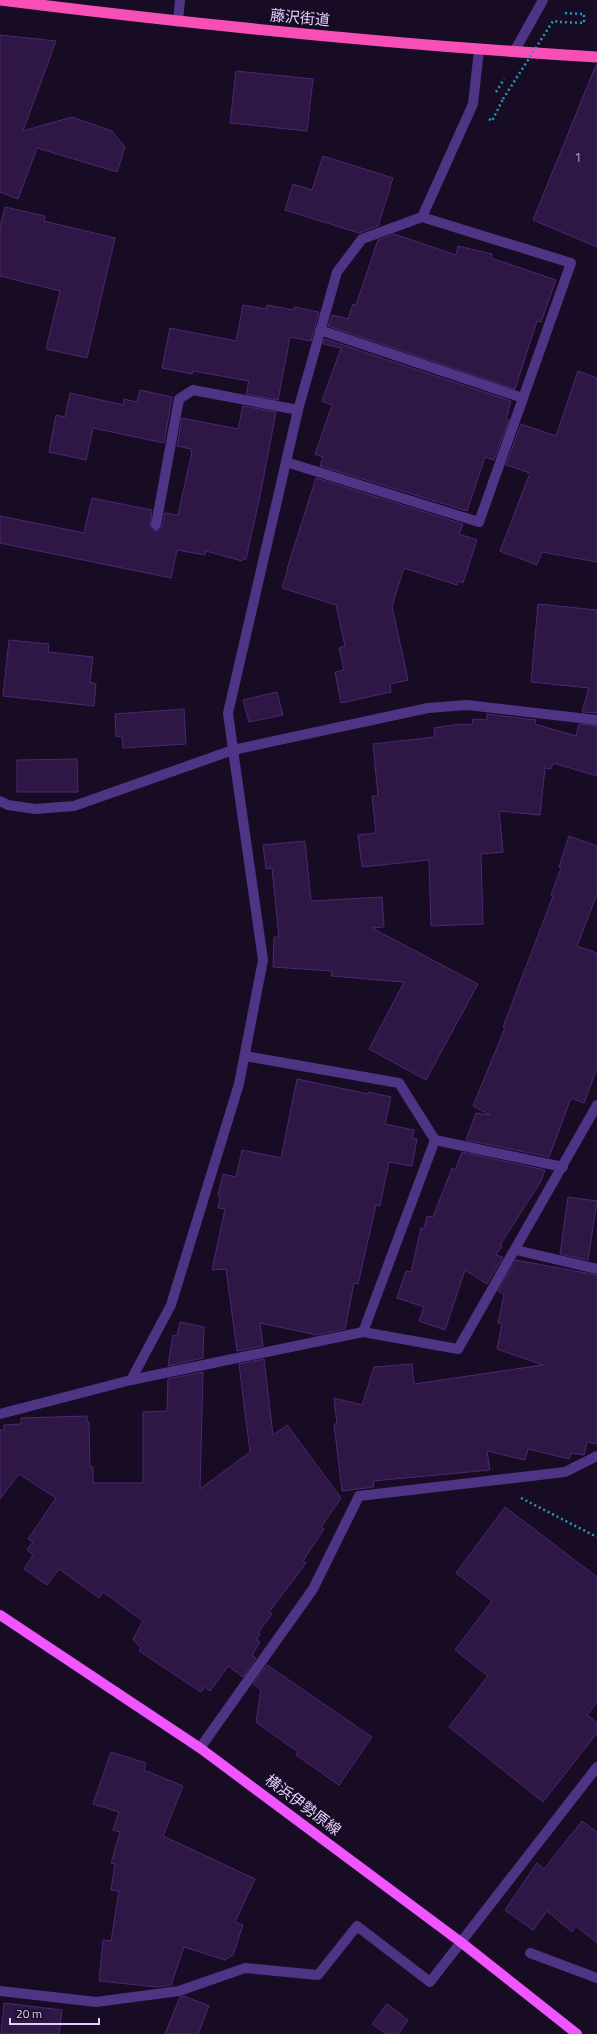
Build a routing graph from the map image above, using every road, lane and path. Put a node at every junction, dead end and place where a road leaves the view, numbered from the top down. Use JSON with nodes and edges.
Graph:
{"nodes":[{"id":1,"x":0,"y":0,"type":"edge"},
{"id":2,"x":180,"y":0,"type":"edge"},
{"id":3,"x":543,"y":0,"type":"edge"},
{"id":4,"x":562,"y":13,"type":"dead end"},
{"id":5,"x":178,"y":22,"type":"junction"},
{"id":6,"x":479,"y":50,"type":"junction"},
{"id":7,"x":514,"y":52,"type":"junction"},
{"id":8,"x":597,"y":57,"type":"edge"},
{"id":9,"x":504,"y":79,"type":"dead end"},
{"id":10,"x":494,"y":97,"type":"dead end"},
{"id":11,"x":503,"y":99,"type":"dead end"},
{"id":12,"x":422,"y":217,"type":"junction"},
{"id":13,"x":320,"y":330,"type":"junction"},
{"id":14,"x":523,"y":398,"type":"junction"},
{"id":15,"x":298,"y":410,"type":"junction"},
{"id":16,"x":286,"y":462,"type":"junction"},
{"id":17,"x":156,"y":525,"type":"dead end"},
{"id":18,"x":597,"y":720,"type":"edge"},
{"id":19,"x":234,"y":750,"type":"junction"},
{"id":20,"x":0,"y":801,"type":"edge"},
{"id":21,"x":245,"y":1056,"type":"junction"},
{"id":22,"x":597,"y":1105,"type":"edge"},
{"id":23,"x":435,"y":1140,"type":"junction"},
{"id":24,"x":563,"y":1167,"type":"junction"},
{"id":25,"x":516,"y":1250,"type":"junction"},
{"id":26,"x":597,"y":1269,"type":"edge"},
{"id":27,"x":363,"y":1332,"type":"junction"},
{"id":28,"x":131,"y":1380,"type":"junction"},
{"id":29,"x":0,"y":1414,"type":"edge"},
{"id":30,"x":597,"y":1456,"type":"edge"},
{"id":31,"x":520,"y":1498,"type":"dead end"},
{"id":32,"x":597,"y":1537,"type":"edge"},
{"id":33,"x":0,"y":1615,"type":"edge"},
{"id":34,"x":200,"y":1748,"type":"junction"},
{"id":35,"x":597,"y":1767,"type":"edge"},
{"id":36,"x":462,"y":1943,"type":"junction"},
{"id":37,"x":530,"y":1953,"type":"dead end"},
{"id":38,"x":597,"y":1978,"type":"edge"},
{"id":39,"x":0,"y":1990,"type":"edge"},
{"id":40,"x":577,"y":2034,"type":"edge"}],
"edges":[{"from":1,"to":5,"type":"highway","name":"藤沢街道"},
{"from":2,"to":5,"type":"street"},
{"from":3,"to":7,"type":"street"},
{"from":4,"to":11,"type":"path","bridge":true},
{"from":5,"to":6,"type":"highway","name":"藤沢街道"},
{"from":6,"to":7,"type":"highway","name":"藤沢街道"},
{"from":6,"to":12,"type":"street"},
{"from":7,"to":8,"type":"highway","name":"藤沢街道"},
{"from":9,"to":10,"type":"path"},
{"from":12,"to":13,"type":"street"},
{"from":12,"to":14,"type":"street"},
{"from":13,"to":14,"type":"street"},
{"from":13,"to":15,"type":"street"},
{"from":14,"to":16,"type":"street"},
{"from":15,"to":16,"type":"street"},
{"from":15,"to":17,"type":"street"},
{"from":16,"to":19,"type":"street"},
{"from":18,"to":19,"type":"street"},
{"from":19,"to":20,"type":"street"},
{"from":19,"to":21,"type":"street"},
{"from":21,"to":23,"type":"street"},
{"from":21,"to":28,"type":"street"},
{"from":22,"to":24,"type":"street"},
{"from":23,"to":24,"type":"street"},
{"from":23,"to":27,"type":"street"},
{"from":24,"to":25,"type":"street"},
{"from":25,"to":26,"type":"street"},
{"from":25,"to":27,"type":"street"},
{"from":27,"to":28,"type":"street"},
{"from":28,"to":29,"type":"street"},
{"from":30,"to":34,"type":"street"},
{"from":31,"to":32,"type":"path"},
{"from":33,"to":34,"type":"main road","name":"横浜伊勢原線"},
{"from":34,"to":36,"type":"main road","name":"横浜伊勢原線"},
{"from":35,"to":36,"type":"street"},
{"from":36,"to":39,"type":"street"},
{"from":36,"to":40,"type":"main road","name":"横浜伊勢原線"},
{"from":37,"to":38,"type":"street"}]}
